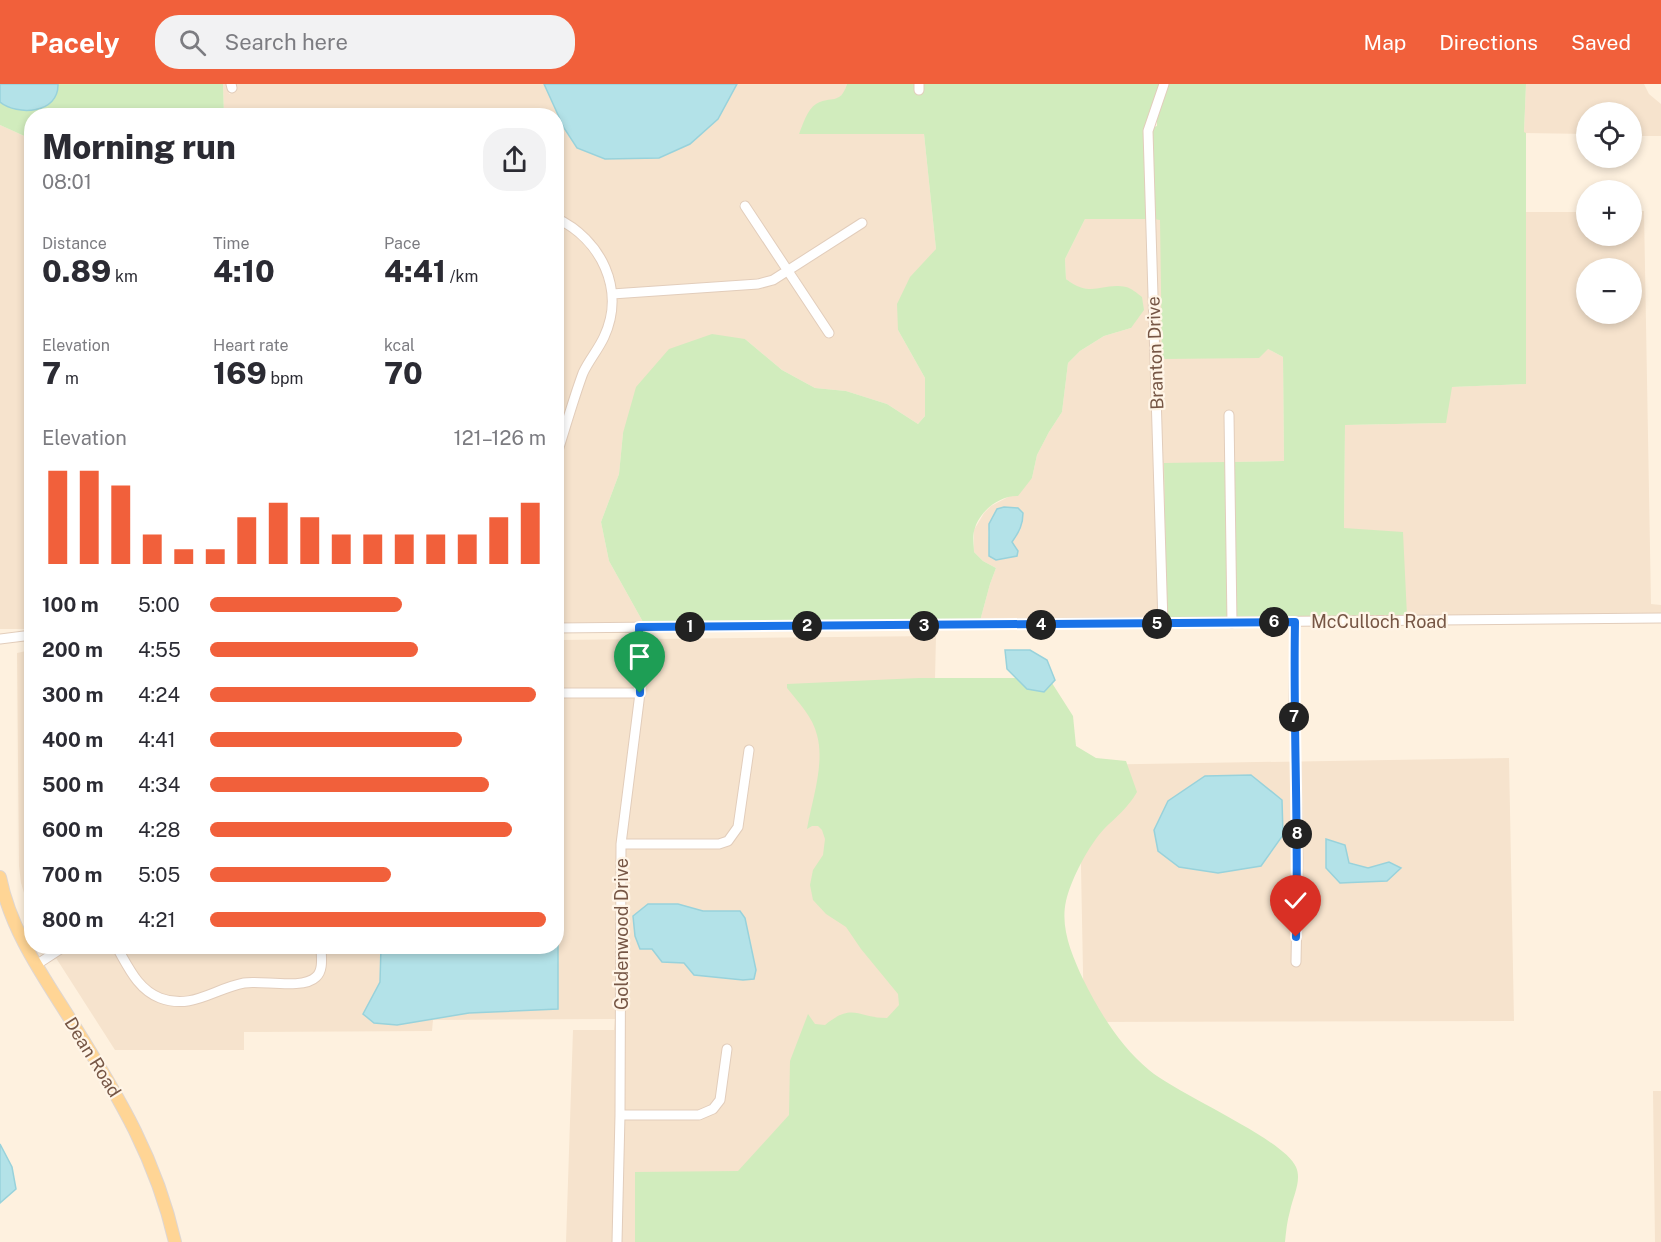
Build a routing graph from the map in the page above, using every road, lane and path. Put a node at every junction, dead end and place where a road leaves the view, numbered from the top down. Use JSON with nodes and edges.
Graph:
{"nodes":[{"id":1,"x":1164,"y":84,"type":"edge"},
{"id":2,"x":745,"y":206,"type":"dead end"},
{"id":3,"x":564,"y":223,"type":"edge"},
{"id":4,"x":862,"y":223,"type":"dead end"},
{"id":5,"x":789,"y":271,"type":"junction"},
{"id":6,"x":612,"y":294,"type":"junction"},
{"id":7,"x":829,"y":333,"type":"dead end"},
{"id":8,"x":1229,"y":415,"type":"dead end"},
{"id":9,"x":564,"y":432,"type":"edge"},
{"id":10,"x":1661,"y":618,"type":"edge"},
{"id":11,"x":1295,"y":622,"type":"junction"},
{"id":12,"x":1232,"y":623,"type":"junction"},
{"id":13,"x":1163,"y":624,"type":"junction"},
{"id":14,"x":639,"y":627,"type":"junction"},
{"id":15,"x":564,"y":628,"type":"edge"},
{"id":16,"x":24,"y":636,"type":"edge"},
{"id":17,"x":0,"y":639,"type":"edge"},
{"id":18,"x":564,"y":693,"type":"edge"},
{"id":19,"x":640,"y":693,"type":"junction"},
{"id":20,"x":749,"y":750,"type":"dead end"},
{"id":21,"x":621,"y":844,"type":"junction"},
{"id":22,"x":0,"y":877,"type":"edge"},
{"id":23,"x":24,"y":942,"type":"edge"},
{"id":24,"x":30,"y":954,"type":"edge"},
{"id":25,"x":53,"y":954,"type":"edge"},
{"id":26,"x":121,"y":954,"type":"edge"},
{"id":27,"x":321,"y":954,"type":"edge"},
{"id":28,"x":1296,"y":962,"type":"dead end"},
{"id":29,"x":36,"y":965,"type":"junction"},
{"id":30,"x":727,"y":1049,"type":"dead end"},
{"id":31,"x":620,"y":1115,"type":"junction"},
{"id":32,"x":175,"y":1242,"type":"edge"},
{"id":33,"x":617,"y":1242,"type":"edge"}],
"edges":[{"from":1,"to":13,"type":"street","name":"Branton Drive"},
{"from":2,"to":5,"type":"street"},
{"from":3,"to":6,"type":"street"},
{"from":4,"to":5,"type":"street"},
{"from":5,"to":6,"type":"street"},
{"from":5,"to":7,"type":"street"},
{"from":6,"to":9,"type":"street"},
{"from":8,"to":12,"type":"street"},
{"from":10,"to":11,"type":"street","name":"McCulloch Road"},
{"from":11,"to":12,"type":"street","name":"McCulloch Road"},
{"from":11,"to":28,"type":"street"},
{"from":12,"to":13,"type":"street","name":"McCulloch Road"},
{"from":13,"to":14,"type":"street","name":"McCulloch Road"},
{"from":14,"to":15,"type":"street","name":"McCulloch Road"},
{"from":14,"to":19,"type":"street","name":"Goldenwood Drive"},
{"from":16,"to":17,"type":"street"},
{"from":18,"to":19,"type":"street"},
{"from":19,"to":21,"type":"street","name":"Goldenwood Drive"},
{"from":20,"to":21,"type":"street"},
{"from":21,"to":31,"type":"street","name":"Goldenwood Drive"},
{"from":22,"to":23,"type":"main road","name":"Dean Road"},
{"from":24,"to":29,"type":"main road","name":"Dean Road"},
{"from":25,"to":29,"type":"street"},
{"from":26,"to":27,"type":"street"},
{"from":29,"to":32,"type":"main road","name":"Dean Road"},
{"from":30,"to":31,"type":"street"},
{"from":31,"to":33,"type":"street","name":"Goldenwood Drive"}]}
